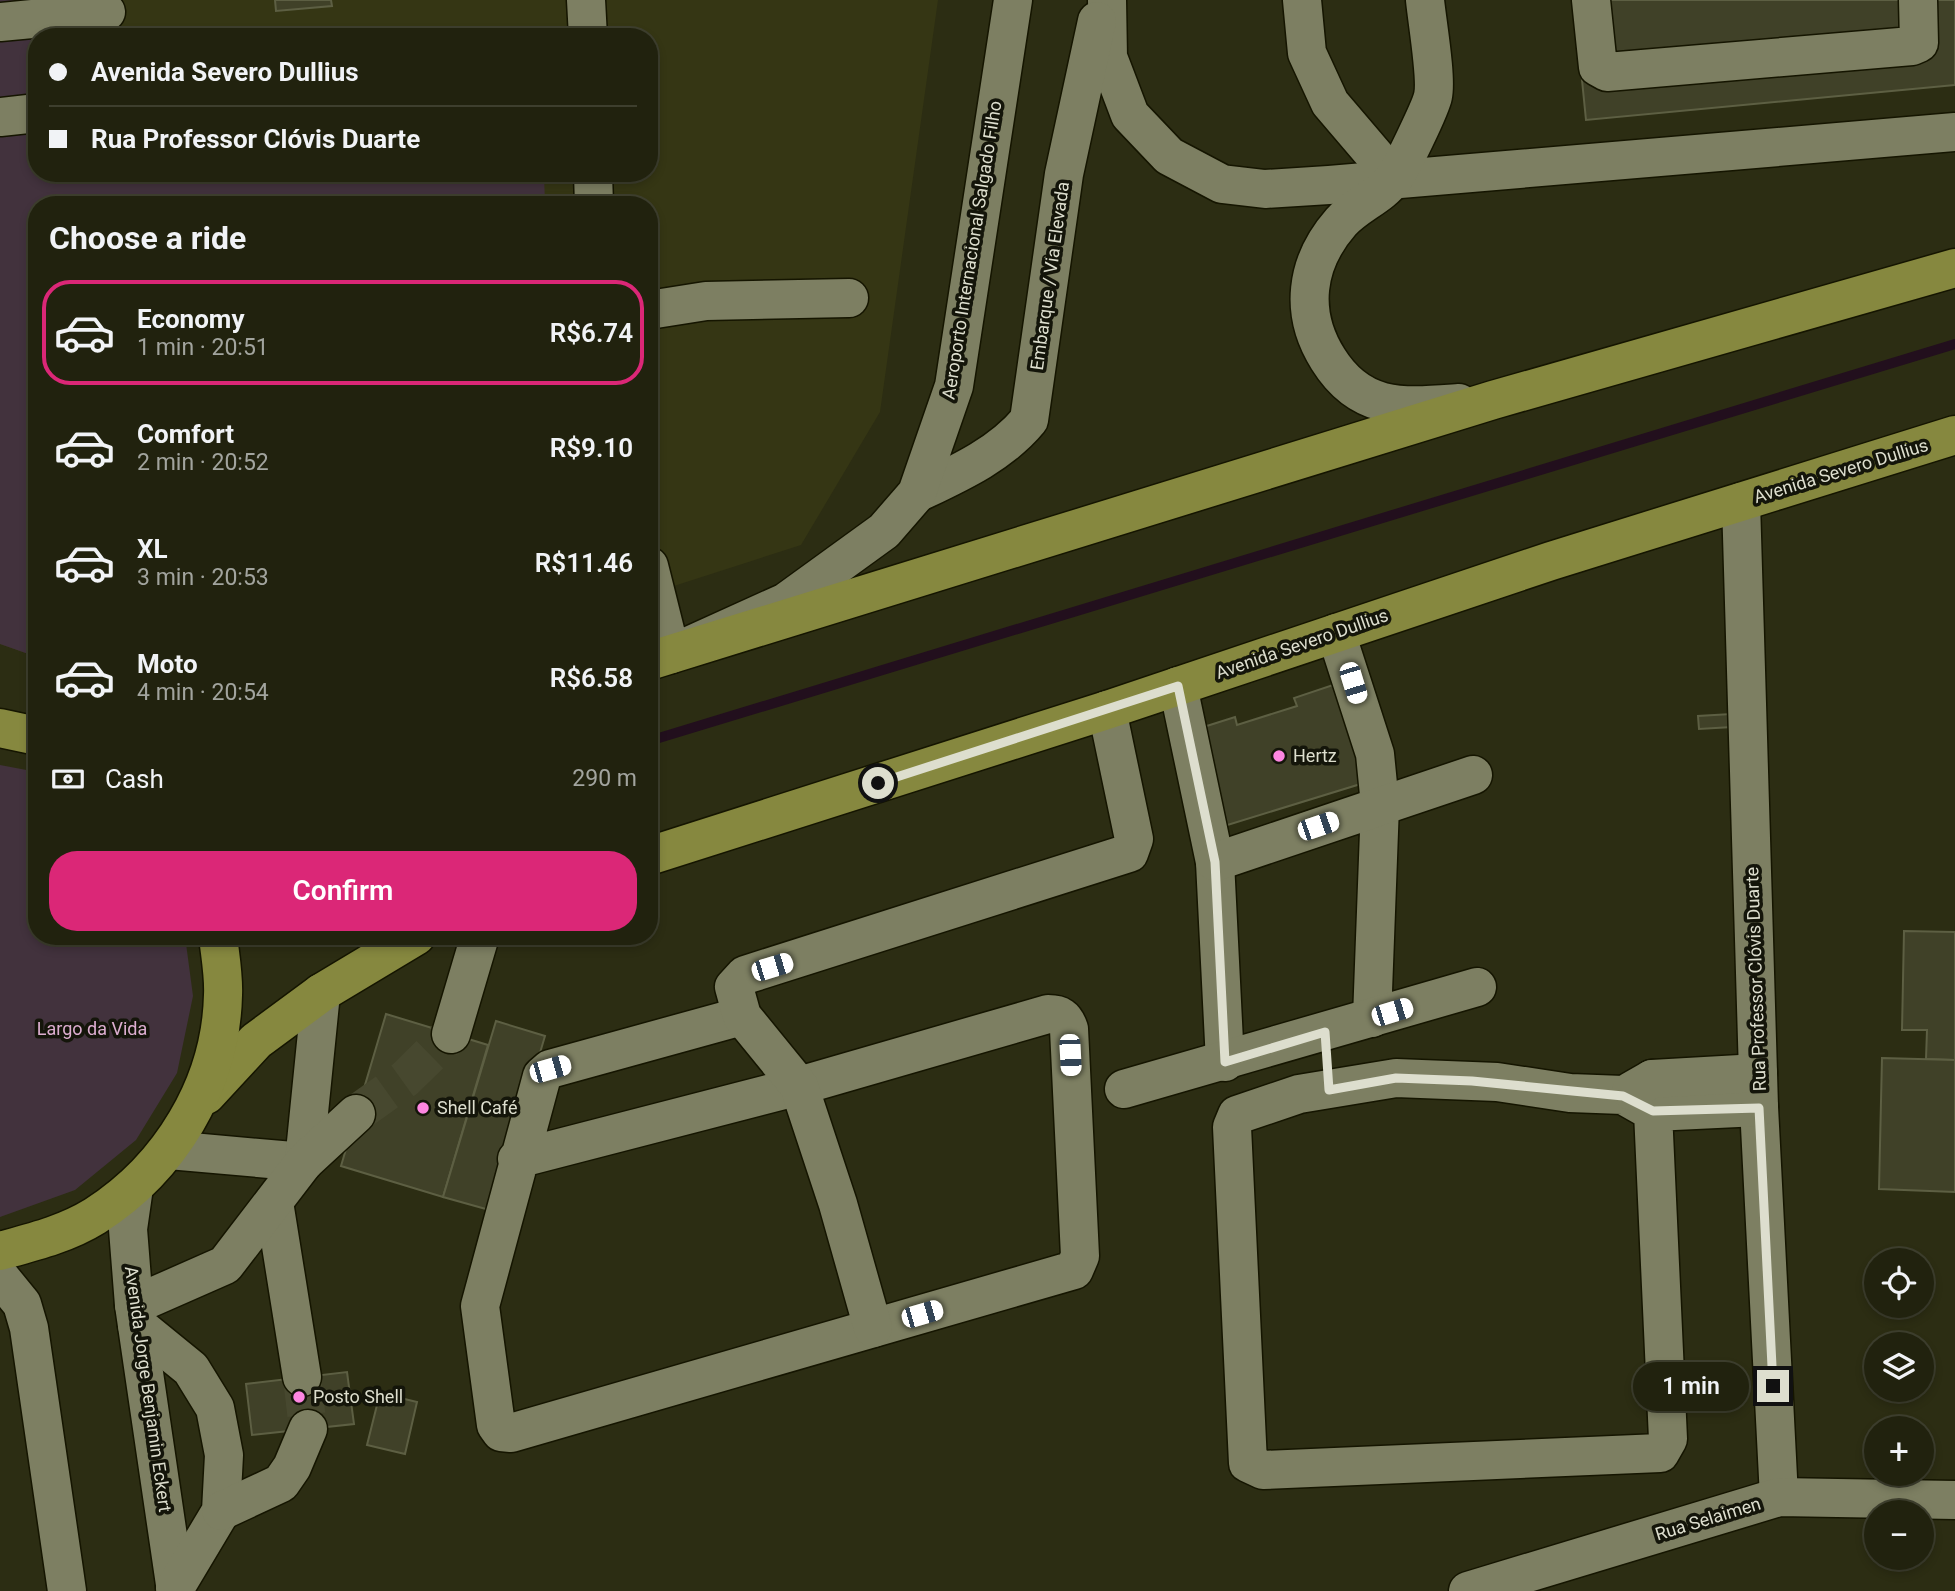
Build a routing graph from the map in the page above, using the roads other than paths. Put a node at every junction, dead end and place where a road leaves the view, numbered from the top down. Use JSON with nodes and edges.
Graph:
{"nodes":[{"id":1,"x":586,"y":0,"type":"edge"},
{"id":2,"x":1013,"y":0,"type":"edge"},
{"id":3,"x":1101,"y":0,"type":"edge"},
{"id":4,"x":1107,"y":0,"type":"edge"},
{"id":5,"x":1302,"y":0,"type":"edge"},
{"id":6,"x":1426,"y":0,"type":"edge"},
{"id":7,"x":1591,"y":0,"type":"edge"},
{"id":8,"x":1918,"y":0,"type":"edge"},
{"id":9,"x":106,"y":12,"type":"dead end"},
{"id":10,"x":0,"y":22,"type":"edge"},
{"id":11,"x":588,"y":28,"type":"edge"},
{"id":12,"x":28,"y":114,"type":"edge"},
{"id":13,"x":0,"y":117,"type":"edge"},
{"id":14,"x":1955,"y":132,"type":"edge"},
{"id":15,"x":1394,"y":178,"type":"junction"},
{"id":16,"x":1955,"y":268,"type":"edge"},
{"id":17,"x":849,"y":298,"type":"dead end"},
{"id":18,"x":658,"y":309,"type":"edge"},
{"id":19,"x":1493,"y":400,"type":"junction"},
{"id":20,"x":1955,"y":435,"type":"edge"},
{"id":21,"x":917,"y":493,"type":"junction"},
{"id":22,"x":1741,"y":502,"type":"junction"},
{"id":23,"x":1336,"y":633,"type":"junction"},
{"id":24,"x":660,"y":658,"type":"edge"},
{"id":25,"x":1178,"y":686,"type":"junction"},
{"id":26,"x":1107,"y":710,"type":"junction"},
{"id":27,"x":0,"y":728,"type":"edge"},
{"id":28,"x":28,"y":734,"type":"edge"},
{"id":29,"x":1473,"y":775,"type":"dead end"},
{"id":30,"x":1380,"y":805,"type":"junction"},
{"id":31,"x":658,"y":853,"type":"edge"},
{"id":32,"x":1215,"y":862,"type":"junction"},
{"id":33,"x":219,"y":945,"type":"edge"},
{"id":34,"x":401,"y":945,"type":"edge"},
{"id":35,"x":477,"y":945,"type":"edge"},
{"id":36,"x":1477,"y":987,"type":"dead end"},
{"id":37,"x":321,"y":993,"type":"junction"},
{"id":38,"x":742,"y":1016,"type":"junction"},
{"id":39,"x":1372,"y":1018,"type":"junction"},
{"id":40,"x":1325,"y":1032,"type":"junction"},
{"id":41,"x":452,"y":1034,"type":"tunnel mouth"},
{"id":42,"x":1225,"y":1062,"type":"junction"},
{"id":43,"x":799,"y":1086,"type":"junction"},
{"id":44,"x":1124,"y":1089,"type":"dead end"},
{"id":45,"x":1329,"y":1090,"type":"junction"},
{"id":46,"x":1759,"y":1090,"type":"junction"},
{"id":47,"x":1642,"y":1095,"type":"junction"},
{"id":48,"x":195,"y":1107,"type":"junction"},
{"id":49,"x":356,"y":1114,"type":"tunnel mouth"},
{"id":50,"x":169,"y":1150,"type":"junction"},
{"id":51,"x":517,"y":1159,"type":"junction"},
{"id":52,"x":304,"y":1163,"type":"junction"},
{"id":53,"x":134,"y":1187,"type":"junction"},
{"id":54,"x":274,"y":1202,"type":"junction"},
{"id":55,"x":0,"y":1251,"type":"edge"},
{"id":56,"x":0,"y":1277,"type":"edge"},
{"id":57,"x":136,"y":1315,"type":"junction"},
{"id":58,"x":873,"y":1328,"type":"junction"},
{"id":59,"x":302,"y":1377,"type":"tunnel mouth"},
{"id":60,"x":308,"y":1429,"type":"tunnel mouth"},
{"id":61,"x":1779,"y":1497,"type":"junction"},
{"id":62,"x":1955,"y":1500,"type":"edge"},
{"id":63,"x":221,"y":1511,"type":"junction"},
{"id":64,"x":176,"y":1589,"type":"edge"},
{"id":65,"x":67,"y":1591,"type":"edge"},
{"id":66,"x":1468,"y":1591,"type":"edge"}],
"edges":[{"from":1,"to":11,"type":"street"},
{"from":2,"to":21,"type":"street","name":"Aeroporto Internacional Salgado Filho"},
{"from":3,"to":21,"type":"street","name":"Embarque / Via Elevada"},
{"from":4,"to":15,"type":"street"},
{"from":5,"to":15,"type":"street"},
{"from":6,"to":15,"type":"street"},
{"from":7,"to":8,"type":"street"},
{"from":9,"to":10,"type":"street"},
{"from":12,"to":13,"type":"street"},
{"from":14,"to":15,"type":"street"},
{"from":15,"to":19,"type":"street"},
{"from":16,"to":19,"type":"main road"},
{"from":17,"to":18,"type":"street"},
{"from":19,"to":24,"type":"main road"},
{"from":20,"to":22,"type":"main road","name":"Avenida Severo Dullius"},
{"from":21,"to":24,"type":"street","name":"Aeroporto Internacional Salgado Filho"},
{"from":22,"to":23,"type":"main road","name":"Avenida Severo Dullius"},
{"from":22,"to":46,"type":"street","name":"Rua Professor Clóvis Duarte"},
{"from":23,"to":25,"type":"main road","name":"Avenida Severo Dullius"},
{"from":23,"to":30,"type":"street"},
{"from":25,"to":26,"type":"main road","name":"Avenida Severo Dullius"},
{"from":25,"to":32,"type":"street"},
{"from":26,"to":31,"type":"main road","name":"Avenida Severo Dullius"},
{"from":26,"to":38,"type":"street"},
{"from":27,"to":28,"type":"main road"},
{"from":29,"to":30,"type":"street"},
{"from":30,"to":32,"type":"street"},
{"from":30,"to":39,"type":"street"},
{"from":32,"to":42,"type":"street"},
{"from":33,"to":48,"type":"main road"},
{"from":34,"to":37,"type":"main road"},
{"from":35,"to":41,"type":"street"},
{"from":36,"to":39,"type":"street"},
{"from":37,"to":48,"type":"main road"},
{"from":37,"to":52,"type":"street"},
{"from":38,"to":43,"type":"street"},
{"from":38,"to":51,"type":"street"},
{"from":39,"to":40,"type":"street"},
{"from":40,"to":42,"type":"street"},
{"from":40,"to":45,"type":"street"},
{"from":42,"to":44,"type":"street"},
{"from":43,"to":51,"type":"street"},
{"from":43,"to":58,"type":"street"},
{"from":43,"to":58,"type":"street"},
{"from":45,"to":47,"type":"street"},
{"from":45,"to":47,"type":"street"},
{"from":46,"to":47,"type":"street"},
{"from":46,"to":61,"type":"street","name":"Rua Professor Clóvis Duarte"},
{"from":48,"to":50,"type":"main road"},
{"from":49,"to":52,"type":"street"},
{"from":50,"to":52,"type":"street"},
{"from":50,"to":53,"type":"main road"},
{"from":51,"to":58,"type":"street"},
{"from":52,"to":54,"type":"street"},
{"from":53,"to":55,"type":"main road"},
{"from":53,"to":57,"type":"street","name":"Avenida Jorge Benjamin Eckert"},
{"from":54,"to":57,"type":"street"},
{"from":54,"to":59,"type":"street"},
{"from":56,"to":65,"type":"street"},
{"from":57,"to":63,"type":"street"},
{"from":57,"to":64,"type":"street","name":"Avenida Jorge Benjamin Eckert"},
{"from":60,"to":63,"type":"street"},
{"from":61,"to":62,"type":"street","name":"Rua Selaimen"},
{"from":61,"to":66,"type":"street","name":"Rua Selaimen"},
{"from":63,"to":64,"type":"street"}]}
